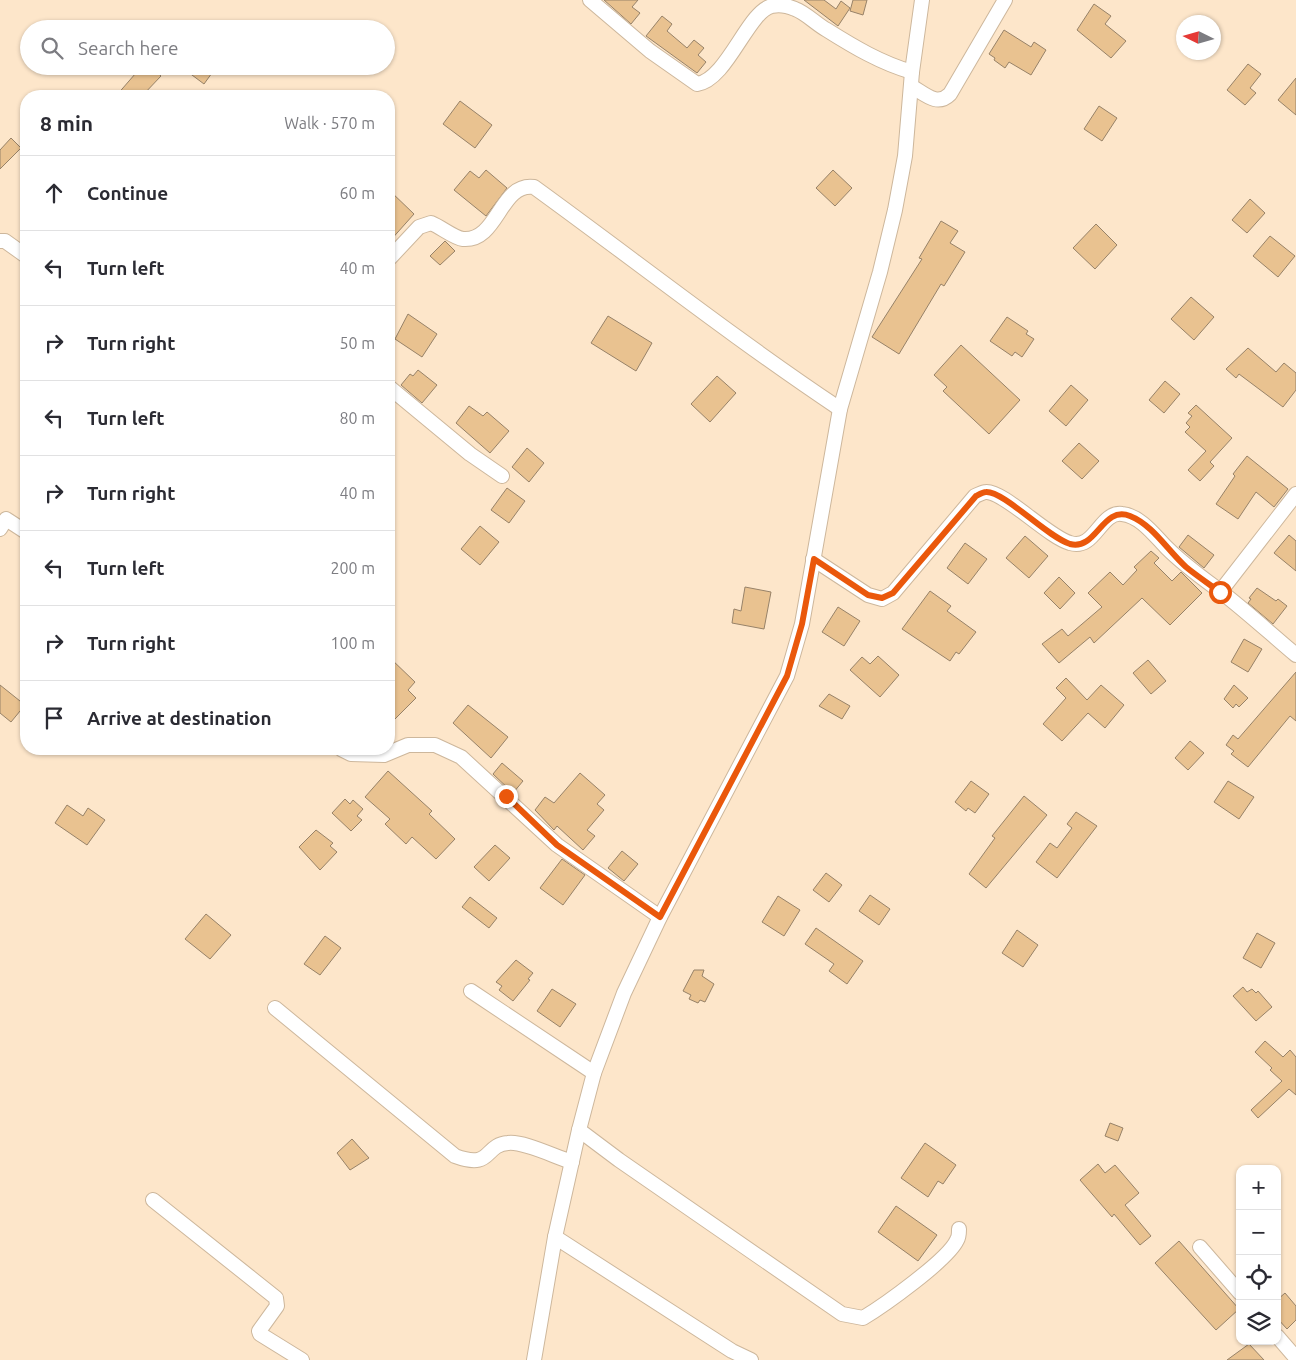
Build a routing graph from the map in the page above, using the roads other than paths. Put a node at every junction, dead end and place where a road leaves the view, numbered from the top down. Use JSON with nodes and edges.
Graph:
{"nodes":[{"id":1,"x":590,"y":0,"type":"edge"},
{"id":2,"x":922,"y":0,"type":"edge"},
{"id":3,"x":1005,"y":0,"type":"edge"},
{"id":4,"x":912,"y":79,"type":"junction"},
{"id":5,"x":0,"y":241,"type":"edge"},
{"id":6,"x":20,"y":252,"type":"edge"},
{"id":7,"x":395,"y":253,"type":"edge"},
{"id":8,"x":395,"y":392,"type":"edge"},
{"id":9,"x":840,"y":409,"type":"junction"},
{"id":10,"x":502,"y":476,"type":"dead end"},
{"id":11,"x":1296,"y":494,"type":"edge"},
{"id":12,"x":2,"y":520,"type":"edge"},
{"id":13,"x":20,"y":529,"type":"edge"},
{"id":14,"x":814,"y":559,"type":"junction"},
{"id":15,"x":1220,"y":592,"type":"junction"},
{"id":16,"x":1296,"y":655,"type":"edge"},
{"id":17,"x":395,"y":750,"type":"edge"},
{"id":18,"x":660,"y":917,"type":"junction"},
{"id":19,"x":471,"y":991,"type":"dead end"},
{"id":20,"x":275,"y":1008,"type":"dead end"},
{"id":21,"x":594,"y":1073,"type":"junction"},
{"id":22,"x":579,"y":1130,"type":"junction"},
{"id":23,"x":572,"y":1162,"type":"junction"},
{"id":24,"x":153,"y":1200,"type":"dead end"},
{"id":25,"x":959,"y":1229,"type":"dead end"},
{"id":26,"x":554,"y":1237,"type":"junction"},
{"id":27,"x":1200,"y":1247,"type":"dead end"},
{"id":28,"x":1236,"y":1288,"type":"edge"},
{"id":29,"x":1281,"y":1341,"type":"edge"},
{"id":30,"x":1296,"y":1358,"type":"edge"},
{"id":31,"x":302,"y":1360,"type":"edge"},
{"id":32,"x":534,"y":1360,"type":"edge"},
{"id":33,"x":751,"y":1360,"type":"edge"}],
"edges":[{"from":1,"to":4,"type":"street"},
{"from":2,"to":4,"type":"street"},
{"from":3,"to":4,"type":"street"},
{"from":4,"to":9,"type":"street"},
{"from":5,"to":6,"type":"street"},
{"from":7,"to":9,"type":"street"},
{"from":8,"to":10,"type":"street"},
{"from":9,"to":14,"type":"street"},
{"from":11,"to":15,"type":"street"},
{"from":12,"to":13,"type":"street"},
{"from":14,"to":15,"type":"street"},
{"from":14,"to":18,"type":"street"},
{"from":15,"to":16,"type":"street"},
{"from":17,"to":18,"type":"street"},
{"from":18,"to":21,"type":"street"},
{"from":19,"to":21,"type":"street"},
{"from":20,"to":23,"type":"street"},
{"from":21,"to":22,"type":"street"},
{"from":22,"to":23,"type":"street"},
{"from":22,"to":25,"type":"street"},
{"from":23,"to":26,"type":"street"},
{"from":24,"to":31,"type":"street"},
{"from":26,"to":32,"type":"street"},
{"from":26,"to":33,"type":"street"},
{"from":27,"to":28,"type":"street"},
{"from":29,"to":30,"type":"street"}]}
